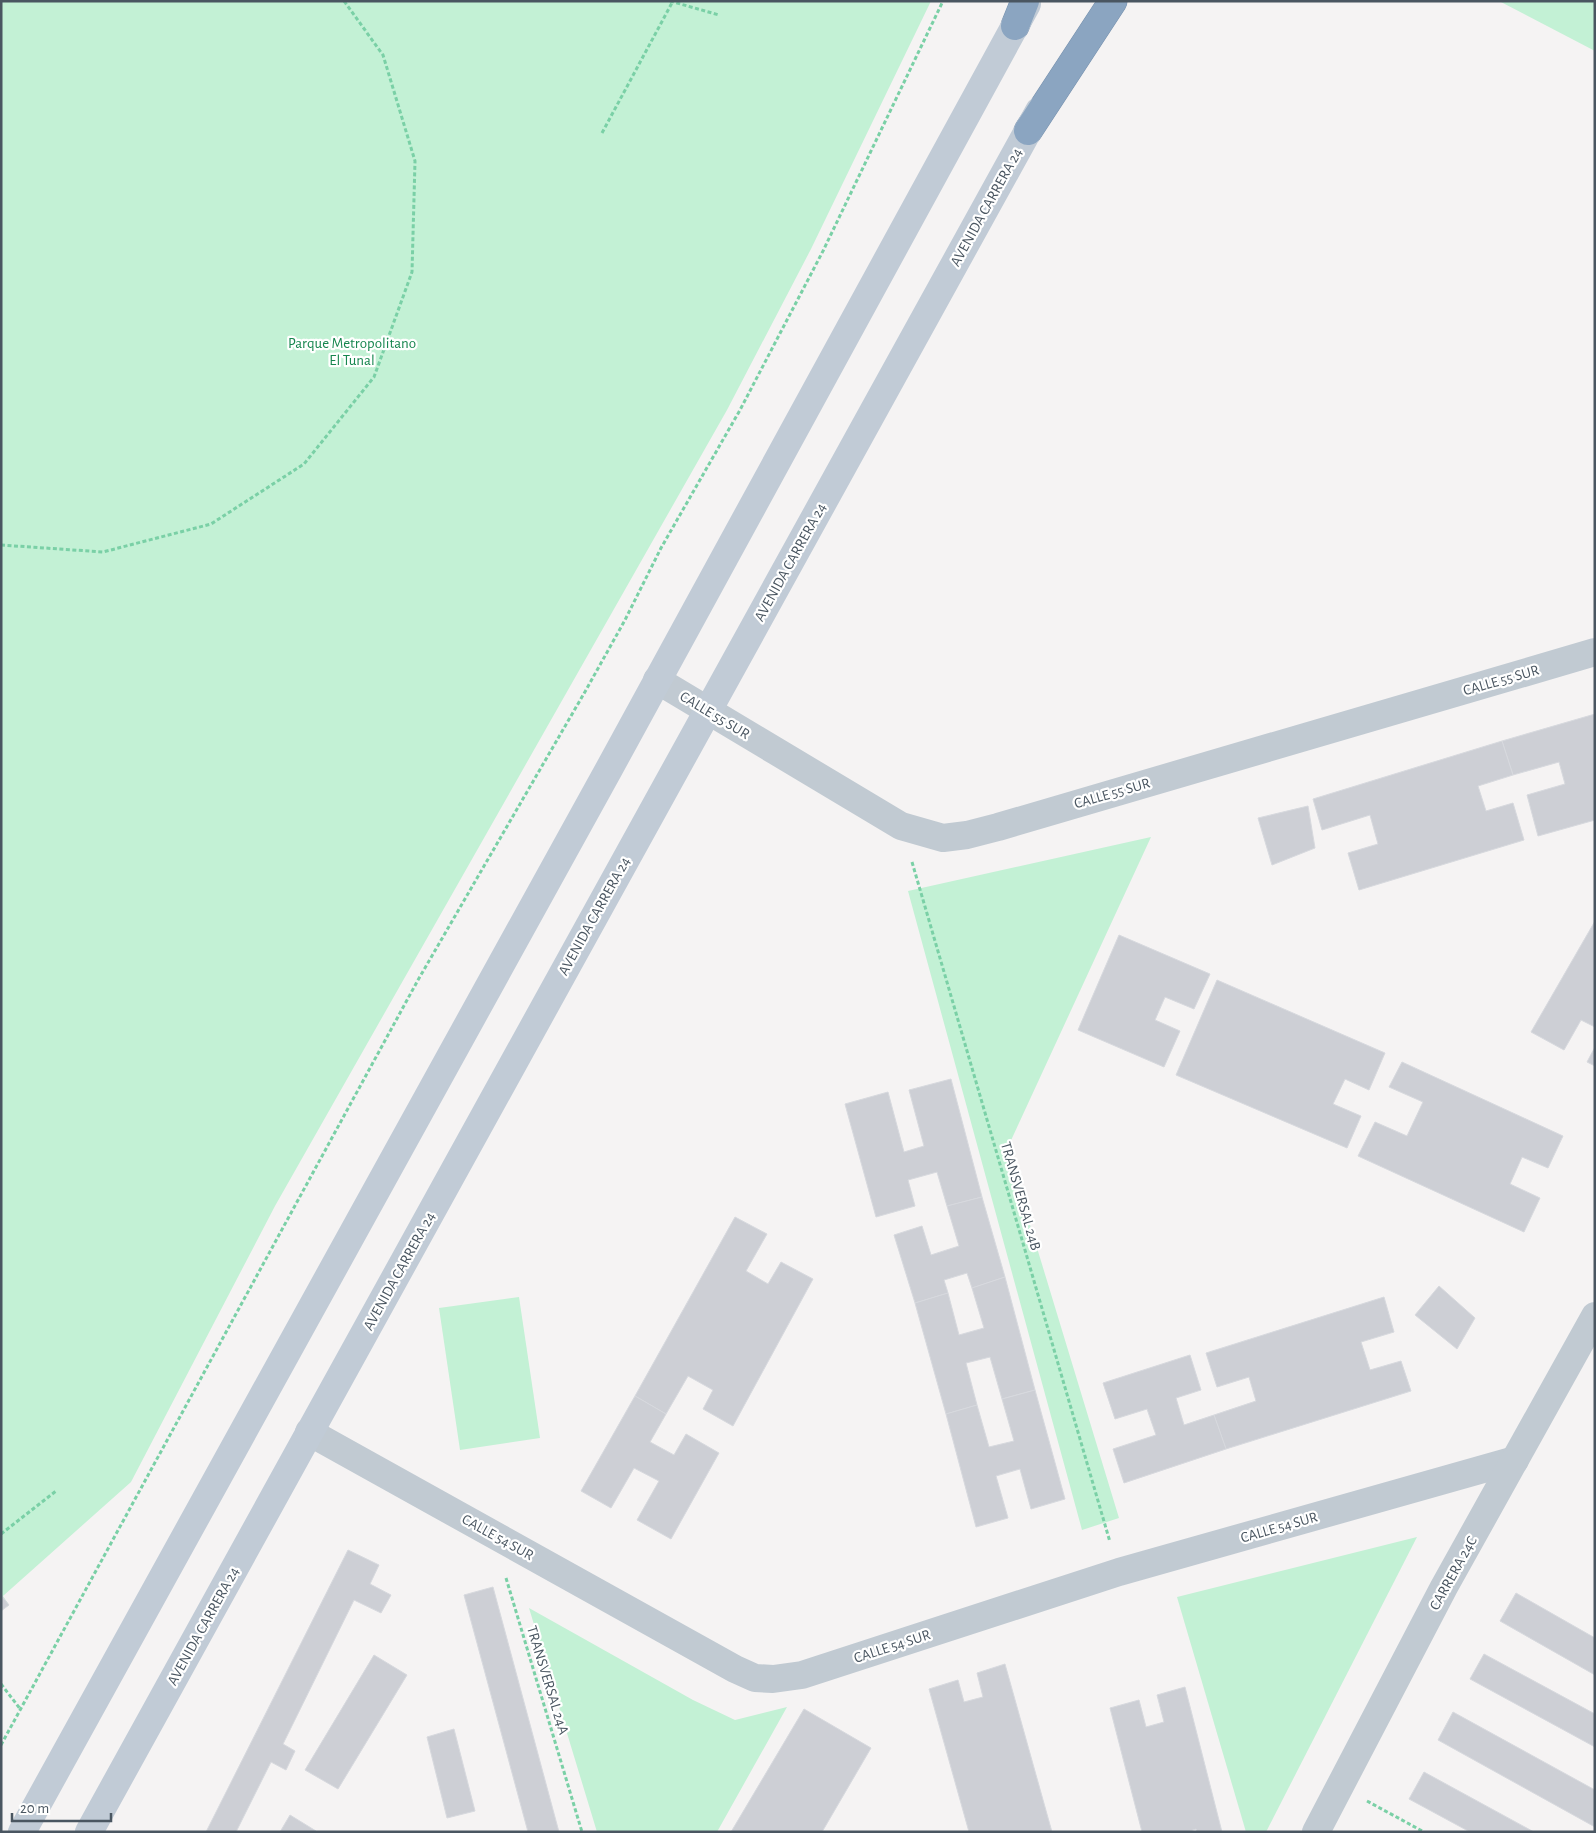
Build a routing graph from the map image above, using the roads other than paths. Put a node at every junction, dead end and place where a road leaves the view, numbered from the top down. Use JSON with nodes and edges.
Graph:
{"nodes":[{"id":1,"x":1029,"y":1,"type":"edge"},
{"id":2,"x":1100,"y":1,"type":"edge"},
{"id":3,"x":1113,"y":1,"type":"edge"},
{"id":4,"x":1020,"y":14,"type":"edge"},
{"id":5,"x":1028,"y":130,"type":"junction"},
{"id":6,"x":1595,"y":652,"type":"edge"},
{"id":7,"x":658,"y":680,"type":"junction"},
{"id":8,"x":708,"y":711,"type":"junction"},
{"id":9,"x":1595,"y":1316,"type":"edge"},
{"id":10,"x":310,"y":1432,"type":"junction"},
{"id":11,"x":1515,"y":1460,"type":"junction"},
{"id":12,"x":22,"y":1832,"type":"edge"},
{"id":13,"x":89,"y":1832,"type":"edge"},
{"id":14,"x":1316,"y":1832,"type":"edge"}],
"edges":[{"from":1,"to":4,"type":"main road"},
{"from":2,"to":5,"type":"main road","name":"AVENIDA CARRERA 24"},
{"from":3,"to":5,"type":"highway"},
{"from":4,"to":7,"type":"main road"},
{"from":5,"to":8,"type":"main road","name":"AVENIDA CARRERA 24"},
{"from":6,"to":8,"type":"street","name":"CALLE 55 SUR"},
{"from":7,"to":8,"type":"street","name":"CALLE 55 SUR"},
{"from":7,"to":12,"type":"main road"},
{"from":8,"to":10,"type":"main road","name":"AVENIDA CARRERA 24"},
{"from":9,"to":11,"type":"street","name":"CARRERA 24C"},
{"from":10,"to":11,"type":"street","name":"CALLE 54 SUR"},
{"from":10,"to":13,"type":"main road","name":"AVENIDA CARRERA 24"},
{"from":11,"to":14,"type":"street","name":"CARRERA 24C"}]}
